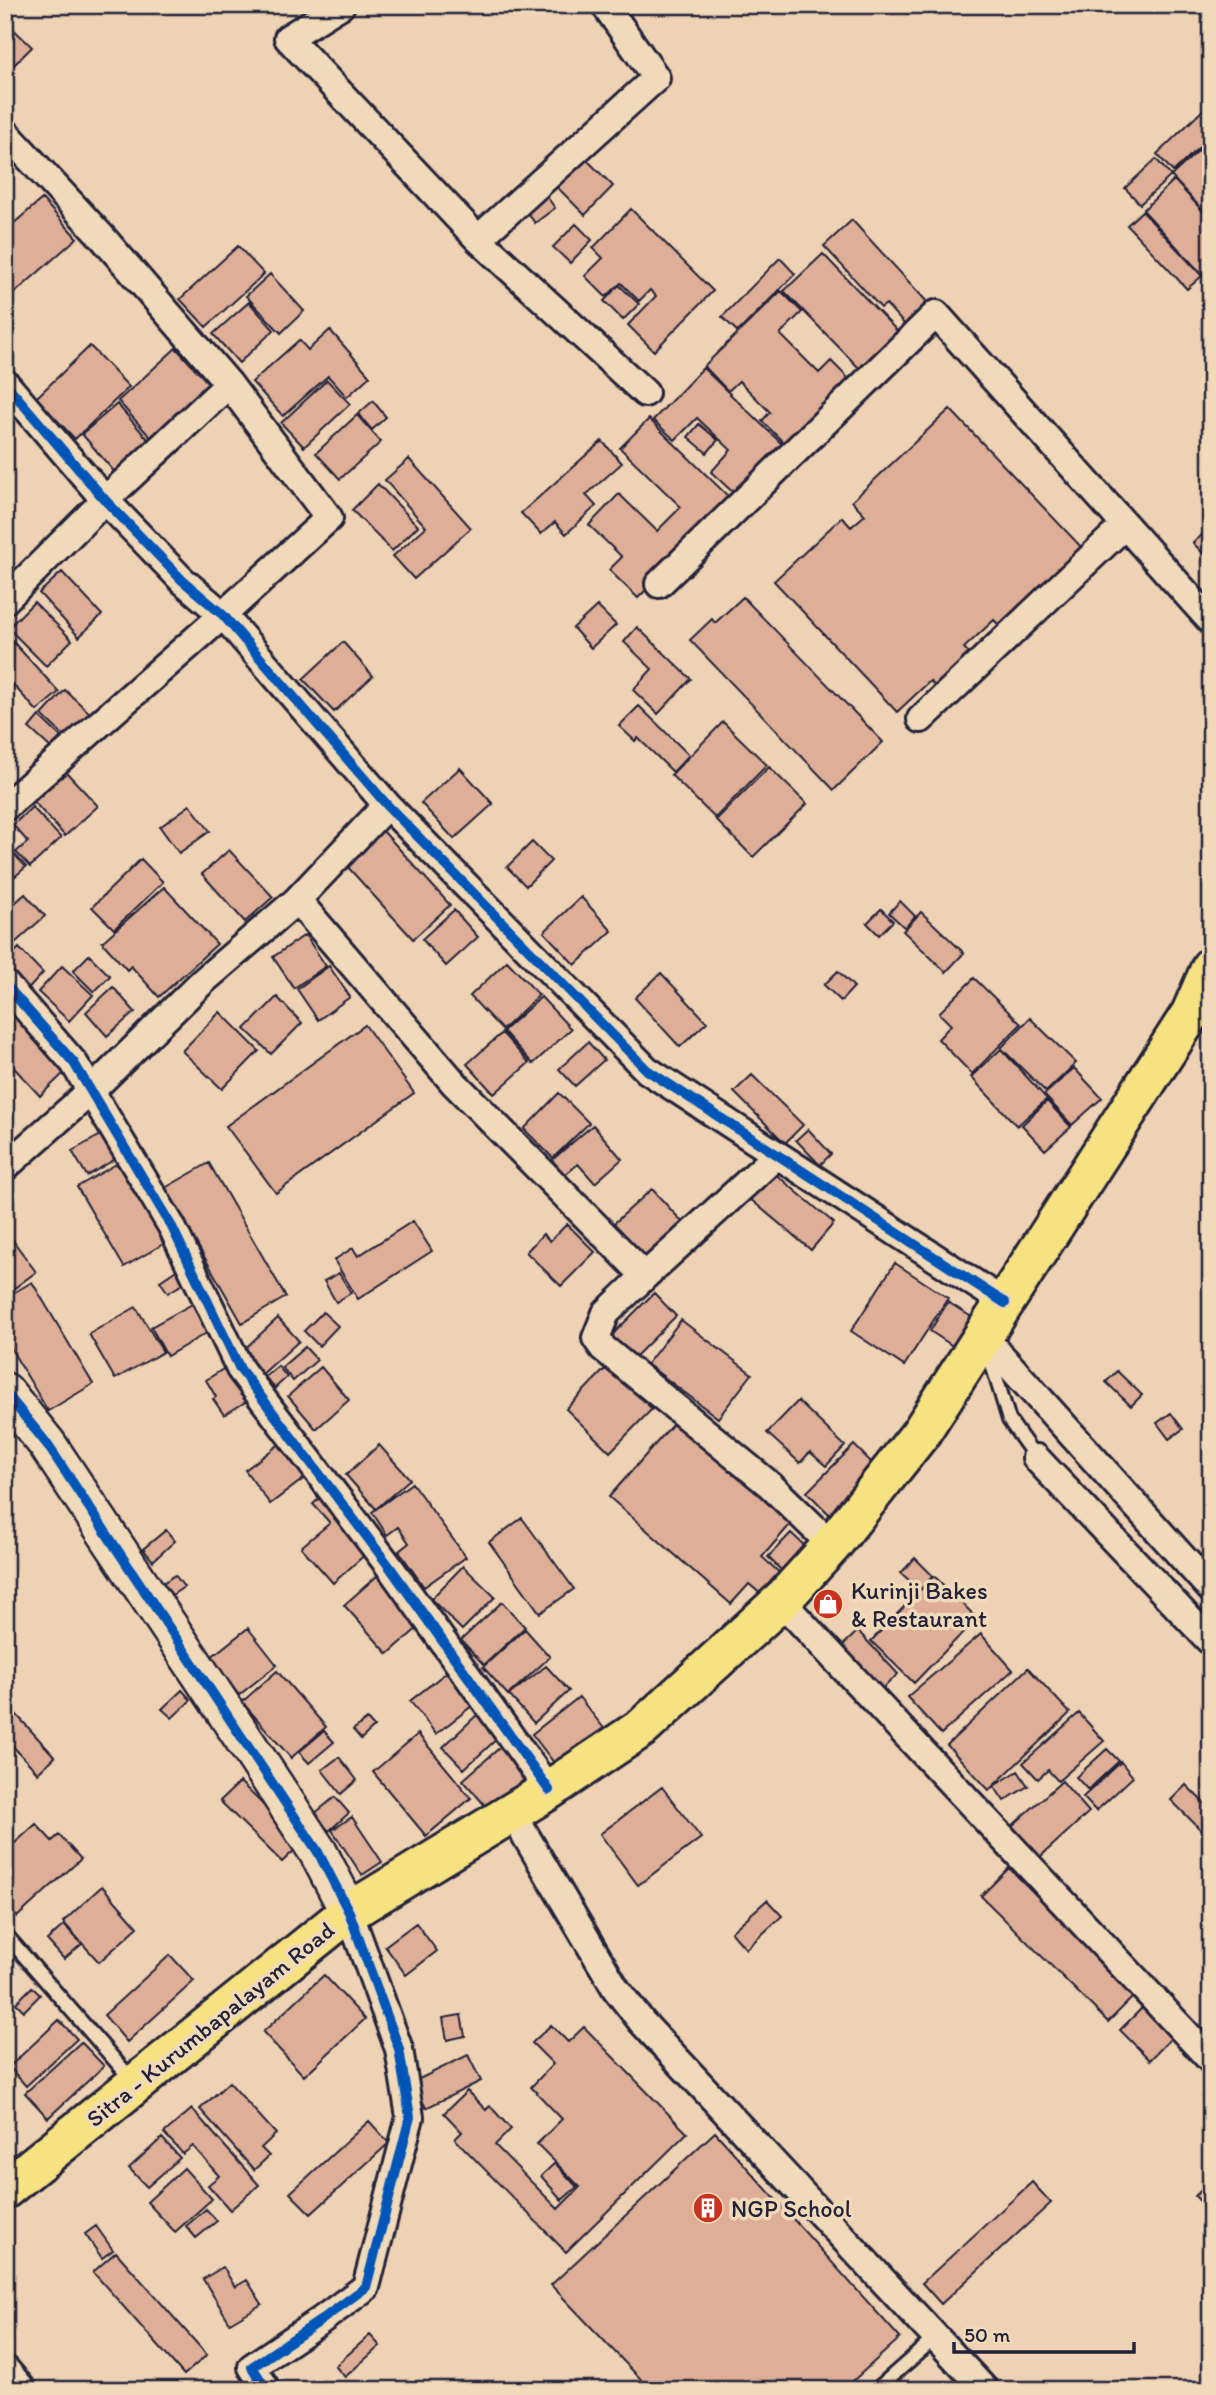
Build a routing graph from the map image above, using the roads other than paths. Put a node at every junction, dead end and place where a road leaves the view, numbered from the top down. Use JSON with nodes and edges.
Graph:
{"nodes":[{"id":1,"x":341,"y":5,"type":"edge"},
{"id":2,"x":605,"y":5,"type":"edge"},
{"id":3,"x":5,"y":132,"type":"edge"},
{"id":4,"x":478,"y":239,"type":"junction"},
{"id":5,"x":5,"y":383,"type":"edge"},
{"id":6,"x":229,"y":384,"type":"junction"},
{"id":7,"x":645,"y":393,"type":"dead end"},
{"id":8,"x":105,"y":500,"type":"junction"},
{"id":9,"x":1125,"y":525,"type":"junction"},
{"id":10,"x":659,"y":584,"type":"dead end"},
{"id":11,"x":5,"y":600,"type":"edge"},
{"id":12,"x":223,"y":615,"type":"junction"},
{"id":13,"x":1211,"y":621,"type":"edge"},
{"id":14,"x":921,"y":719,"type":"dead end"},
{"id":15,"x":387,"y":806,"type":"junction"},
{"id":16,"x":5,"y":807,"type":"edge"},
{"id":17,"x":297,"y":900,"type":"junction"},
{"id":18,"x":5,"y":984,"type":"edge"},
{"id":19,"x":1207,"y":988,"type":"edge"},
{"id":20,"x":91,"y":1091,"type":"junction"},
{"id":21,"x":777,"y":1155,"type":"junction"},
{"id":22,"x":5,"y":1167,"type":"edge"},
{"id":23,"x":645,"y":1276,"type":"junction"},
{"id":24,"x":1005,"y":1303,"type":"junction"},
{"id":25,"x":983,"y":1336,"type":"junction"},
{"id":26,"x":5,"y":1392,"type":"edge"},
{"id":27,"x":1037,"y":1458,"type":"joint"},
{"id":28,"x":832,"y":1545,"type":"junction"},
{"id":29,"x":1211,"y":1589,"type":"edge"},
{"id":30,"x":781,"y":1601,"type":"junction"},
{"id":31,"x":1211,"y":1642,"type":"edge"},
{"id":32,"x":549,"y":1790,"type":"junction"},
{"id":33,"x":511,"y":1811,"type":"junction"},
{"id":34,"x":349,"y":1912,"type":"junction"},
{"id":35,"x":5,"y":1934,"type":"edge"},
{"id":36,"x":1211,"y":2060,"type":"edge"},
{"id":37,"x":136,"y":2084,"type":"junction"},
{"id":38,"x":5,"y":2189,"type":"edge"},
{"id":39,"x":936,"y":2337,"type":"junction"},
{"id":40,"x":5,"y":2369,"type":"edge"},
{"id":41,"x":23,"y":2390,"type":"edge"},
{"id":42,"x":267,"y":2390,"type":"edge"},
{"id":43,"x":876,"y":2390,"type":"edge"},
{"id":44,"x":985,"y":2390,"type":"edge"}],
"edges":[{"from":1,"to":4,"type":"street"},
{"from":2,"to":4,"type":"street"},
{"from":3,"to":6,"type":"street"},
{"from":4,"to":7,"type":"street"},
{"from":5,"to":8,"type":"street"},
{"from":6,"to":8,"type":"street"},
{"from":6,"to":12,"type":"street"},
{"from":8,"to":11,"type":"street"},
{"from":8,"to":12,"type":"street"},
{"from":9,"to":10,"type":"street"},
{"from":9,"to":13,"type":"street"},
{"from":9,"to":14,"type":"street"},
{"from":12,"to":15,"type":"street"},
{"from":12,"to":16,"type":"street"},
{"from":15,"to":17,"type":"street"},
{"from":15,"to":21,"type":"street"},
{"from":17,"to":20,"type":"street"},
{"from":17,"to":23,"type":"street"},
{"from":18,"to":20,"type":"street"},
{"from":19,"to":24,"type":"main road","name":"Sitra - Kurumbapalayam Road"},
{"from":20,"to":22,"type":"street"},
{"from":20,"to":32,"type":"street"},
{"from":21,"to":23,"type":"street"},
{"from":21,"to":24,"type":"street"},
{"from":23,"to":28,"type":"street"},
{"from":24,"to":25,"type":"main road","name":"Sitra - Kurumbapalayam Road"},
{"from":25,"to":27,"type":"lane"},
{"from":25,"to":28,"type":"main road","name":"Sitra - Kurumbapalayam Road"},
{"from":25,"to":29,"type":"street"},
{"from":26,"to":34,"type":"street"},
{"from":27,"to":31,"type":"street"},
{"from":28,"to":30,"type":"main road","name":"Sitra - Kurumbapalayam Road"},
{"from":30,"to":32,"type":"main road","name":"Sitra - Kurumbapalayam Road"},
{"from":30,"to":36,"type":"street"},
{"from":32,"to":33,"type":"main road","name":"Sitra - Kurumbapalayam Road"},
{"from":33,"to":34,"type":"main road","name":"Sitra - Kurumbapalayam Road"},
{"from":33,"to":39,"type":"street"},
{"from":34,"to":37,"type":"main road","name":"Sitra - Kurumbapalayam Road"},
{"from":34,"to":42,"type":"street"},
{"from":35,"to":37,"type":"lane"},
{"from":37,"to":38,"type":"main road","name":"Sitra - Kurumbapalayam Road"},
{"from":39,"to":43,"type":"lane"},
{"from":39,"to":44,"type":"street"},
{"from":40,"to":41,"type":"street"}]}
